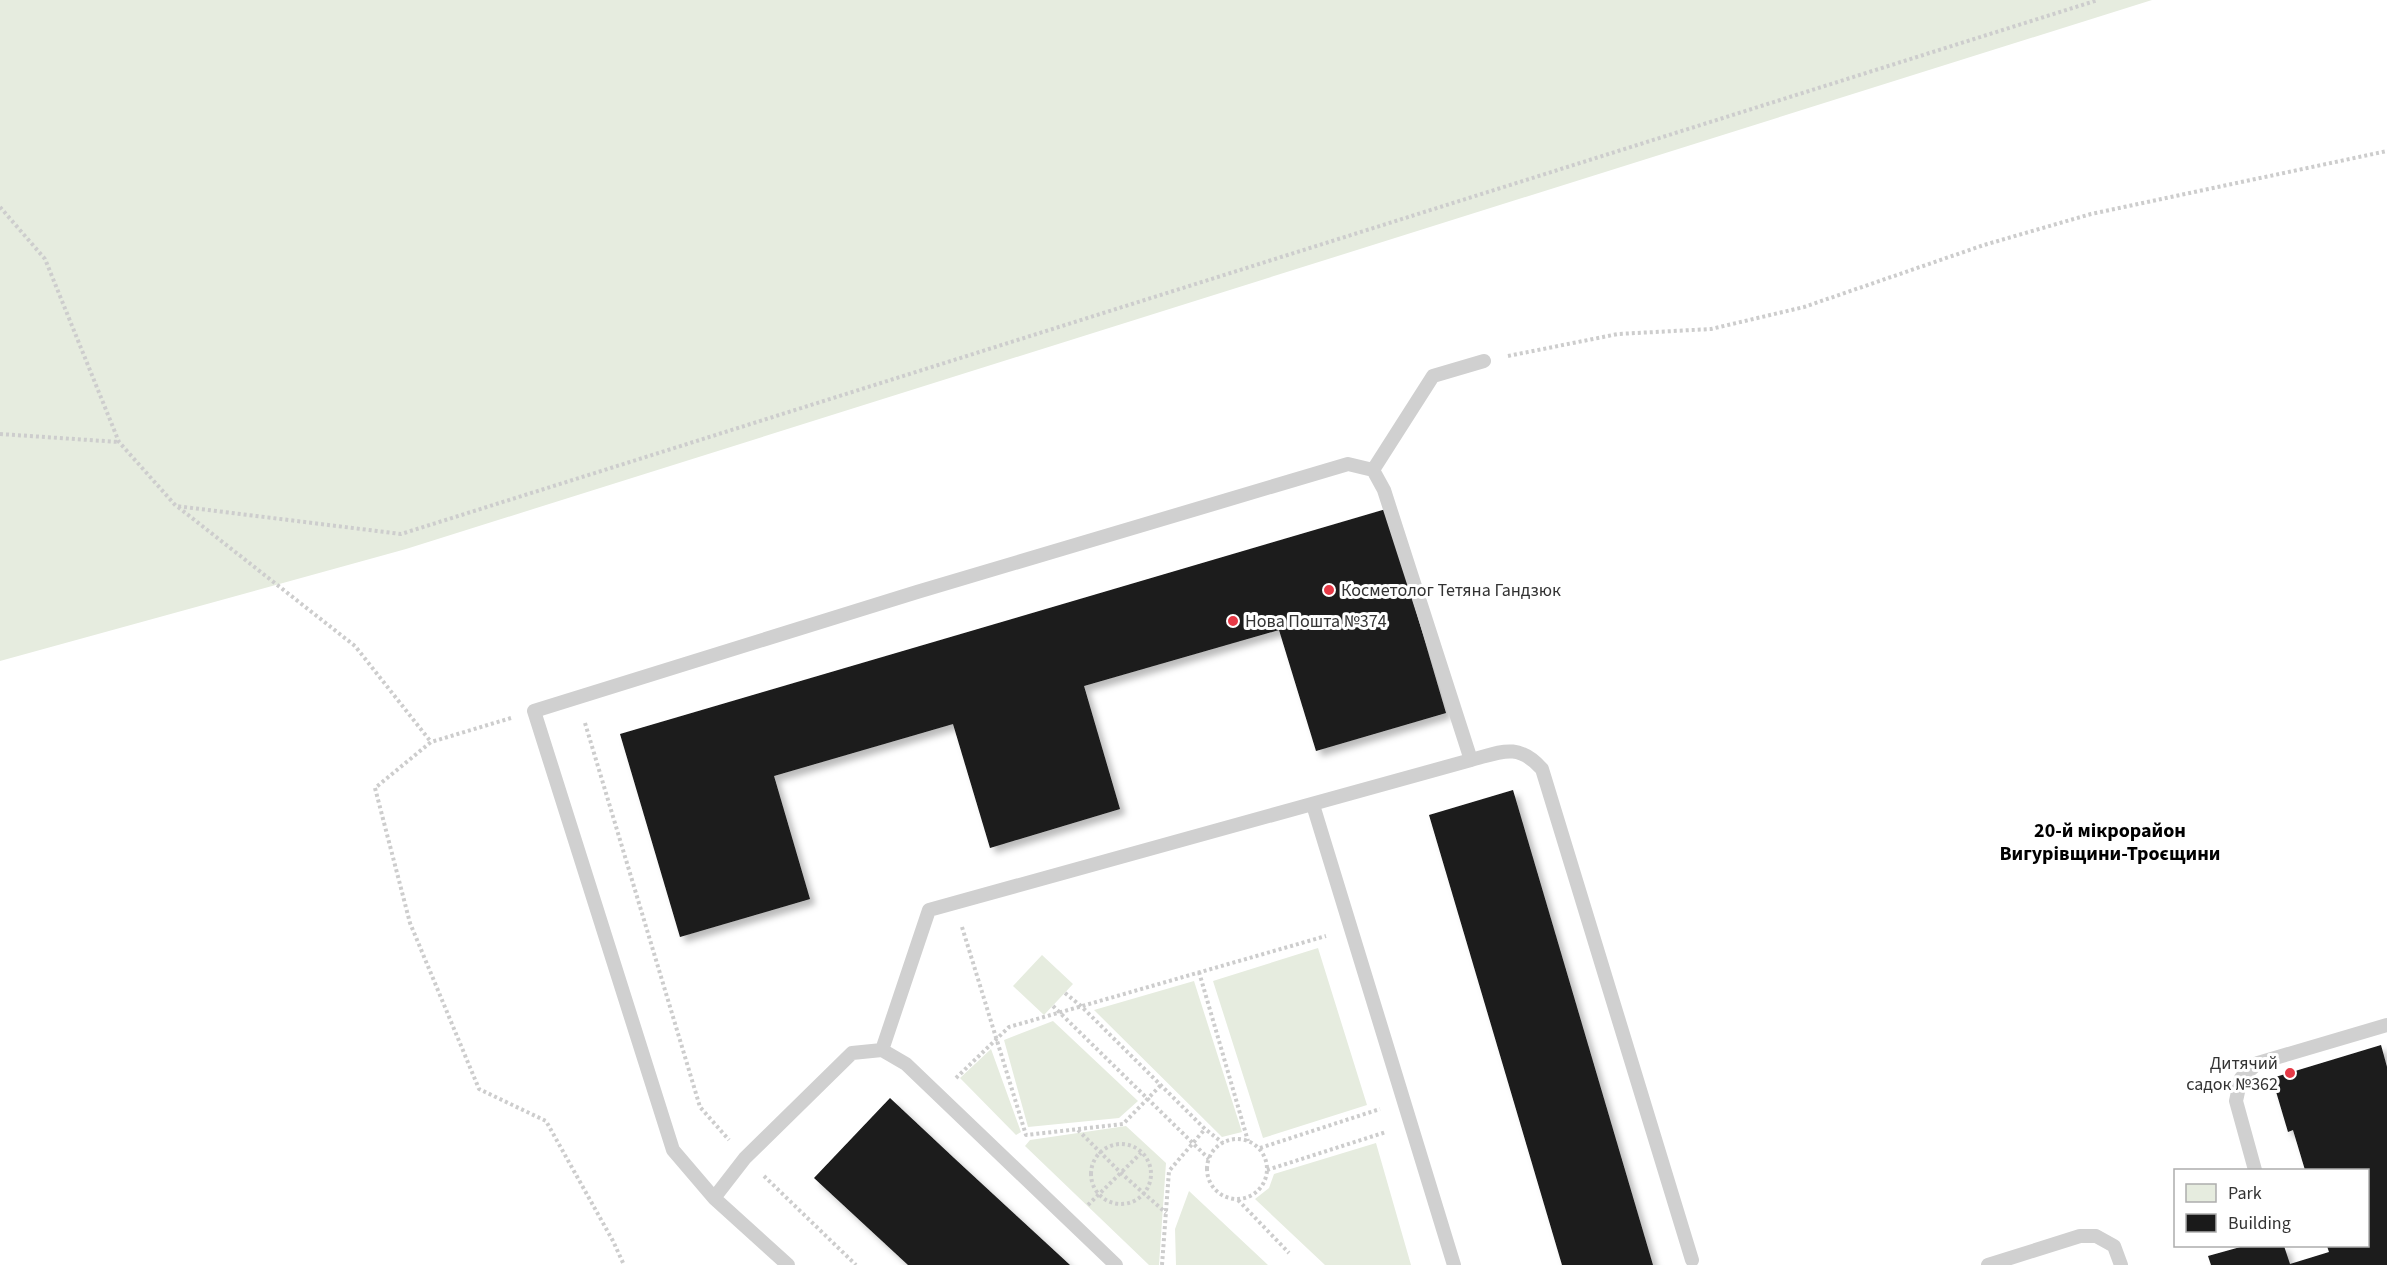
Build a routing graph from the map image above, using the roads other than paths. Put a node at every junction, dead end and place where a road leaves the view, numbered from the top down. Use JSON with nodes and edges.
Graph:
{"nodes":[{"id":1,"x":1484,"y":361,"type":"road end"},
{"id":2,"x":1373,"y":470,"type":"junction"},
{"id":3,"x":1471,"y":760,"type":"junction"},
{"id":4,"x":1312,"y":805,"type":"junction"},
{"id":5,"x":2387,"y":1024,"type":"edge"},
{"id":6,"x":882,"y":1050,"type":"junction"},
{"id":7,"x":2255,"y":1169,"type":"edge"},
{"id":8,"x":714,"y":1198,"type":"junction"},
{"id":9,"x":1692,"y":1260,"type":"dead end"},
{"id":10,"x":788,"y":1265,"type":"edge"},
{"id":11,"x":1116,"y":1265,"type":"edge"},
{"id":12,"x":1454,"y":1265,"type":"edge"},
{"id":13,"x":1988,"y":1265,"type":"edge"},
{"id":14,"x":2121,"y":1265,"type":"edge"}],
"edges":[{"from":1,"to":2,"type":"lane"},
{"from":2,"to":3,"type":"lane"},
{"from":2,"to":8,"type":"lane"},
{"from":3,"to":4,"type":"lane"},
{"from":3,"to":9,"type":"lane"},
{"from":4,"to":6,"type":"lane"},
{"from":4,"to":12,"type":"lane"},
{"from":5,"to":7,"type":"lane"},
{"from":6,"to":8,"type":"lane"},
{"from":6,"to":11,"type":"lane"},
{"from":8,"to":10,"type":"lane"},
{"from":13,"to":14,"type":"lane"}]}
